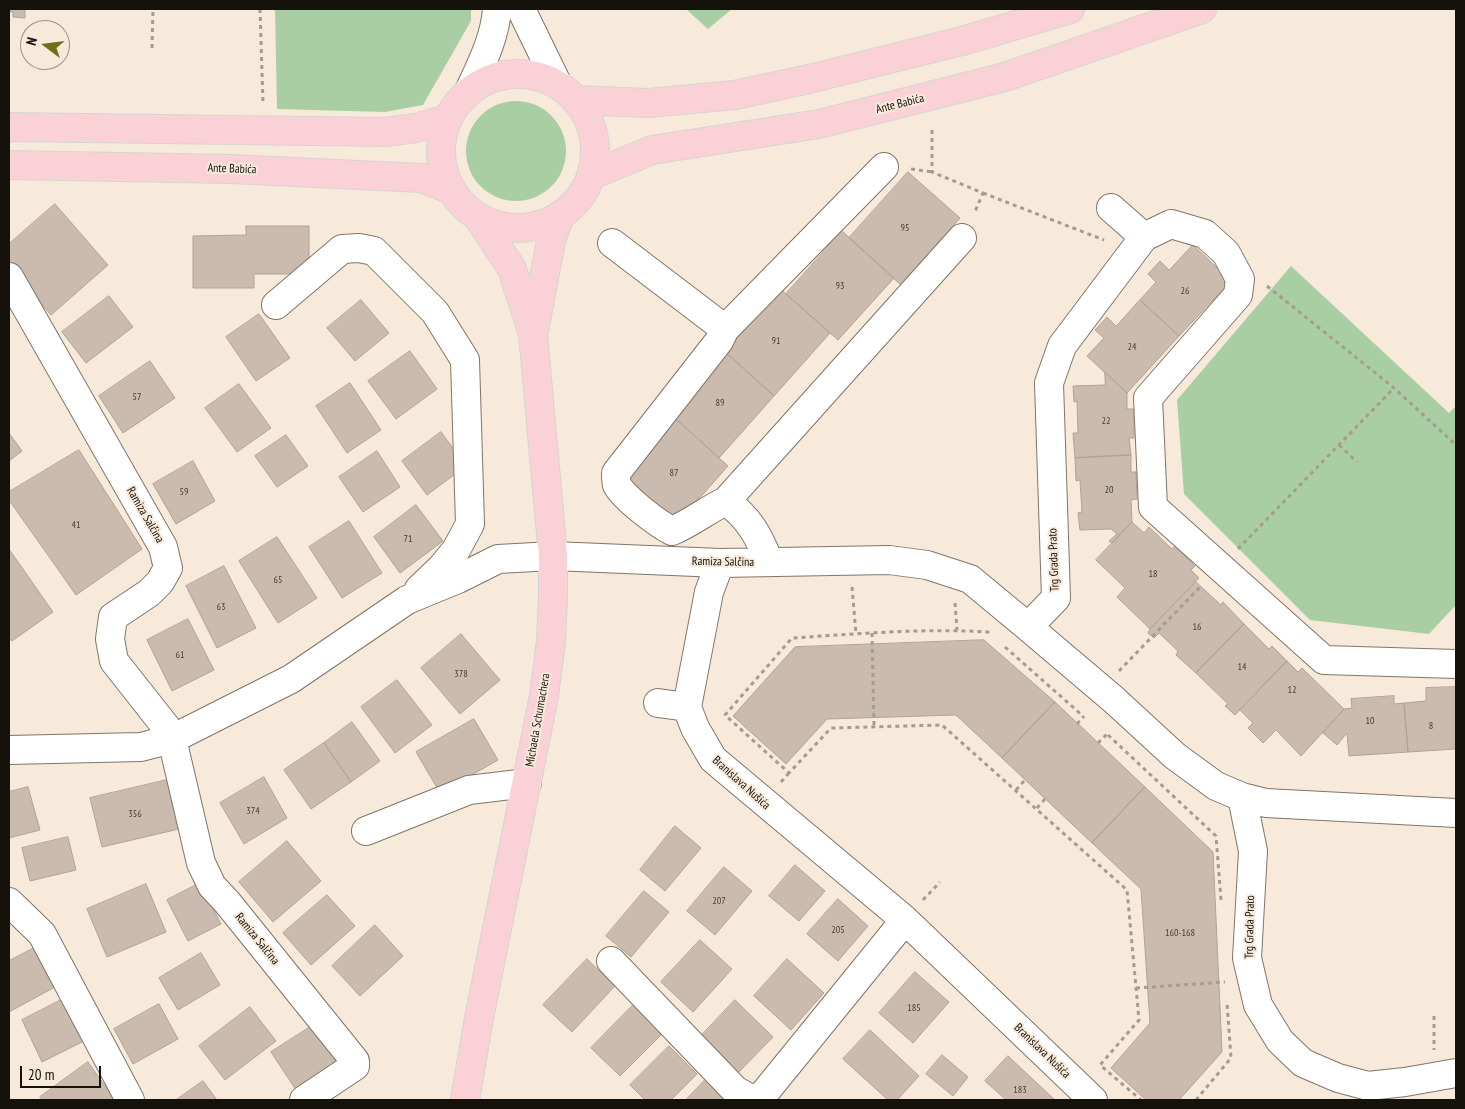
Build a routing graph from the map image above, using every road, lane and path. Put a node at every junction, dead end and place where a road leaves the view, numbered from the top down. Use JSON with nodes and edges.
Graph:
{"nodes":[{"id":1,"x":153,"y":9,"type":"edge"},
{"id":2,"x":260,"y":9,"type":"edge"},
{"id":3,"x":498,"y":9,"type":"edge"},
{"id":4,"x":521,"y":9,"type":"edge"},
{"id":5,"x":1070,"y":9,"type":"edge"},
{"id":6,"x":1202,"y":9,"type":"edge"},
{"id":7,"x":152,"y":48,"type":"dead end"},
{"id":8,"x":469,"y":91,"type":"junction"},
{"id":9,"x":567,"y":92,"type":"junction"},
{"id":10,"x":263,"y":106,"type":"dead end"},
{"id":11,"x":449,"y":118,"type":"junction"},
{"id":12,"x":9,"y":127,"type":"edge"},
{"id":13,"x":932,"y":130,"type":"dead end"},
{"id":14,"x":9,"y":165,"type":"edge"},
{"id":15,"x":884,"y":167,"type":"dead end"},
{"id":16,"x":592,"y":175,"type":"junction"},
{"id":17,"x":452,"y":190,"type":"junction"},
{"id":18,"x":984,"y":193,"type":"junction"},
{"id":19,"x":1111,"y":208,"type":"dead end"},
{"id":20,"x":478,"y":216,"type":"junction"},
{"id":21,"x":560,"y":216,"type":"junction"},
{"id":22,"x":1144,"y":236,"type":"junction"},
{"id":23,"x":962,"y":238,"type":"joint"},
{"id":24,"x":1110,"y":242,"type":"dead end"},
{"id":25,"x":612,"y":243,"type":"dead end"},
{"id":26,"x":9,"y":277,"type":"edge"},
{"id":27,"x":1240,"y":279,"type":"junction"},
{"id":28,"x":276,"y":305,"type":"dead end"},
{"id":29,"x":725,"y":329,"type":"junction"},
{"id":30,"x":533,"y":334,"type":"junction"},
{"id":31,"x":1394,"y":388,"type":"junction"},
{"id":32,"x":1338,"y":445,"type":"junction"},
{"id":33,"x":1456,"y":445,"type":"edge"},
{"id":34,"x":1357,"y":462,"type":"dead end"},
{"id":35,"x":726,"y":501,"type":"junction"},
{"id":36,"x":553,"y":556,"type":"junction"},
{"id":37,"x":769,"y":562,"type":"junction"},
{"id":38,"x":720,"y":563,"type":"junction"},
{"id":39,"x":1220,"y":567,"type":"junction"},
{"id":40,"x":852,"y":586,"type":"dead end"},
{"id":41,"x":954,"y":594,"type":"dead end"},
{"id":42,"x":407,"y":600,"type":"junction"},
{"id":43,"x":1028,"y":627,"type":"junction"},
{"id":44,"x":957,"y":630,"type":"junction"},
{"id":45,"x":872,"y":633,"type":"junction"},
{"id":46,"x":856,"y":634,"type":"junction"},
{"id":47,"x":995,"y":638,"type":"dead end"},
{"id":48,"x":1002,"y":644,"type":"dead end"},
{"id":49,"x":1456,"y":664,"type":"edge"},
{"id":50,"x":1115,"y":675,"type":"dead end"},
{"id":51,"x":658,"y":703,"type":"dead end"},
{"id":52,"x":687,"y":707,"type":"junction"},
{"id":53,"x":1083,"y":716,"type":"dead end"},
{"id":54,"x":874,"y":727,"type":"junction"},
{"id":55,"x":1107,"y":734,"type":"dead end"},
{"id":56,"x":172,"y":739,"type":"junction"},
{"id":57,"x":10,"y":748,"type":"edge"},
{"id":58,"x":1025,"y":780,"type":"dead end"},
{"id":59,"x":526,"y":783,"type":"junction"},
{"id":60,"x":1016,"y":790,"type":"junction"},
{"id":61,"x":1242,"y":797,"type":"junction"},
{"id":62,"x":1046,"y":799,"type":"dead end"},
{"id":63,"x":1037,"y":808,"type":"junction"},
{"id":64,"x":1456,"y":813,"type":"edge"},
{"id":65,"x":366,"y":831,"type":"dead end"},
{"id":66,"x":940,"y":882,"type":"dead end"},
{"id":67,"x":9,"y":902,"type":"edge"},
{"id":68,"x":1221,"y":908,"type":"dead end"},
{"id":69,"x":914,"y":910,"type":"junction"},
{"id":70,"x":611,"y":962,"type":"dead end"},
{"id":71,"x":1225,"y":972,"type":"dead end"},
{"id":72,"x":1226,"y":982,"type":"junction"},
{"id":73,"x":1136,"y":988,"type":"junction"},
{"id":74,"x":1226,"y":992,"type":"dead end"},
{"id":75,"x":1227,"y":1002,"type":"dead end"},
{"id":76,"x":1434,"y":1016,"type":"dead end"},
{"id":77,"x":1445,"y":1066,"type":"edge"},
{"id":78,"x":130,"y":1100,"type":"edge"},
{"id":79,"x":304,"y":1100,"type":"edge"},
{"id":80,"x":465,"y":1100,"type":"edge"},
{"id":81,"x":1093,"y":1100,"type":"edge"},
{"id":82,"x":1141,"y":1100,"type":"edge"},
{"id":83,"x":1196,"y":1100,"type":"edge"}],
"edges":[{"from":1,"to":7,"type":"path"},
{"from":2,"to":10,"type":"path"},
{"from":3,"to":8,"type":"street"},
{"from":4,"to":9,"type":"street"},
{"from":5,"to":9,"type":"main road"},
{"from":6,"to":16,"type":"main road","name":"Ante Babića"},
{"from":8,"to":9,"type":"main road"},
{"from":8,"to":11,"type":"main road"},
{"from":9,"to":16,"type":"main road"},
{"from":11,"to":12,"type":"main road"},
{"from":11,"to":17,"type":"main road"},
{"from":13,"to":18,"type":"path"},
{"from":14,"to":17,"type":"main road","name":"Ante Babića"},
{"from":15,"to":29,"type":"street"},
{"from":16,"to":21,"type":"main road"},
{"from":17,"to":20,"type":"main road"},
{"from":18,"to":23,"type":"path"},
{"from":18,"to":24,"type":"path"},
{"from":19,"to":22,"type":"street"},
{"from":20,"to":21,"type":"main road"},
{"from":20,"to":30,"type":"main road"},
{"from":21,"to":30,"type":"main road"},
{"from":22,"to":27,"type":"street"},
{"from":22,"to":43,"type":"street","name":"Trg Grada Prato"},
{"from":23,"to":35,"type":"street"},
{"from":25,"to":29,"type":"street"},
{"from":26,"to":56,"type":"street","name":"Ramiza Salčina"},
{"from":27,"to":31,"type":"path"},
{"from":27,"to":39,"type":"street"},
{"from":28,"to":42,"type":"street","name":"Ramiza Salčina"},
{"from":29,"to":35,"type":"street"},
{"from":30,"to":36,"type":"main road","name":"Michaela Schumachera"},
{"from":31,"to":32,"type":"path"},
{"from":31,"to":33,"type":"path"},
{"from":32,"to":34,"type":"path"},
{"from":32,"to":39,"type":"path"},
{"from":35,"to":37,"type":"street"},
{"from":36,"to":38,"type":"street","name":"Ramiza Salčina"},
{"from":36,"to":42,"type":"street","name":"Ramiza Salčina"},
{"from":36,"to":59,"type":"main road","name":"Michaela Schumachera"},
{"from":37,"to":38,"type":"street","name":"Ramiza Salčina"},
{"from":37,"to":43,"type":"street","name":"Ramiza Salčina"},
{"from":38,"to":52,"type":"street"},
{"from":39,"to":49,"type":"street"},
{"from":39,"to":50,"type":"path"},
{"from":40,"to":46,"type":"path"},
{"from":41,"to":44,"type":"path"},
{"from":42,"to":56,"type":"street","name":"Ramiza Salčina"},
{"from":43,"to":61,"type":"street"},
{"from":44,"to":45,"type":"path"},
{"from":44,"to":47,"type":"path"},
{"from":45,"to":46,"type":"path"},
{"from":45,"to":54,"type":"path"},
{"from":46,"to":54,"type":"path"},
{"from":48,"to":53,"type":"path"},
{"from":51,"to":52,"type":"street"},
{"from":52,"to":69,"type":"street","name":"Branislava Nušića"},
{"from":54,"to":60,"type":"path"},
{"from":55,"to":68,"type":"path"},
{"from":56,"to":57,"type":"street","name":"Ramiza Salčina"},
{"from":56,"to":79,"type":"street","name":"Ramiza Salčina"},
{"from":58,"to":60,"type":"path"},
{"from":59,"to":65,"type":"street"},
{"from":59,"to":80,"type":"main road","name":"Michaela Schumachera"},
{"from":60,"to":63,"type":"path"},
{"from":61,"to":64,"type":"street"},
{"from":61,"to":77,"type":"street","name":"Trg Grada Prato"},
{"from":62,"to":63,"type":"path"},
{"from":63,"to":73,"type":"path"},
{"from":66,"to":69,"type":"path"},
{"from":67,"to":78,"type":"street"},
{"from":69,"to":70,"type":"street"},
{"from":69,"to":81,"type":"street","name":"Branislava Nušića"},
{"from":71,"to":72,"type":"path"},
{"from":72,"to":73,"type":"path"},
{"from":72,"to":74,"type":"path"},
{"from":73,"to":82,"type":"path"},
{"from":75,"to":83,"type":"path"},
{"from":76,"to":77,"type":"path"}]}
